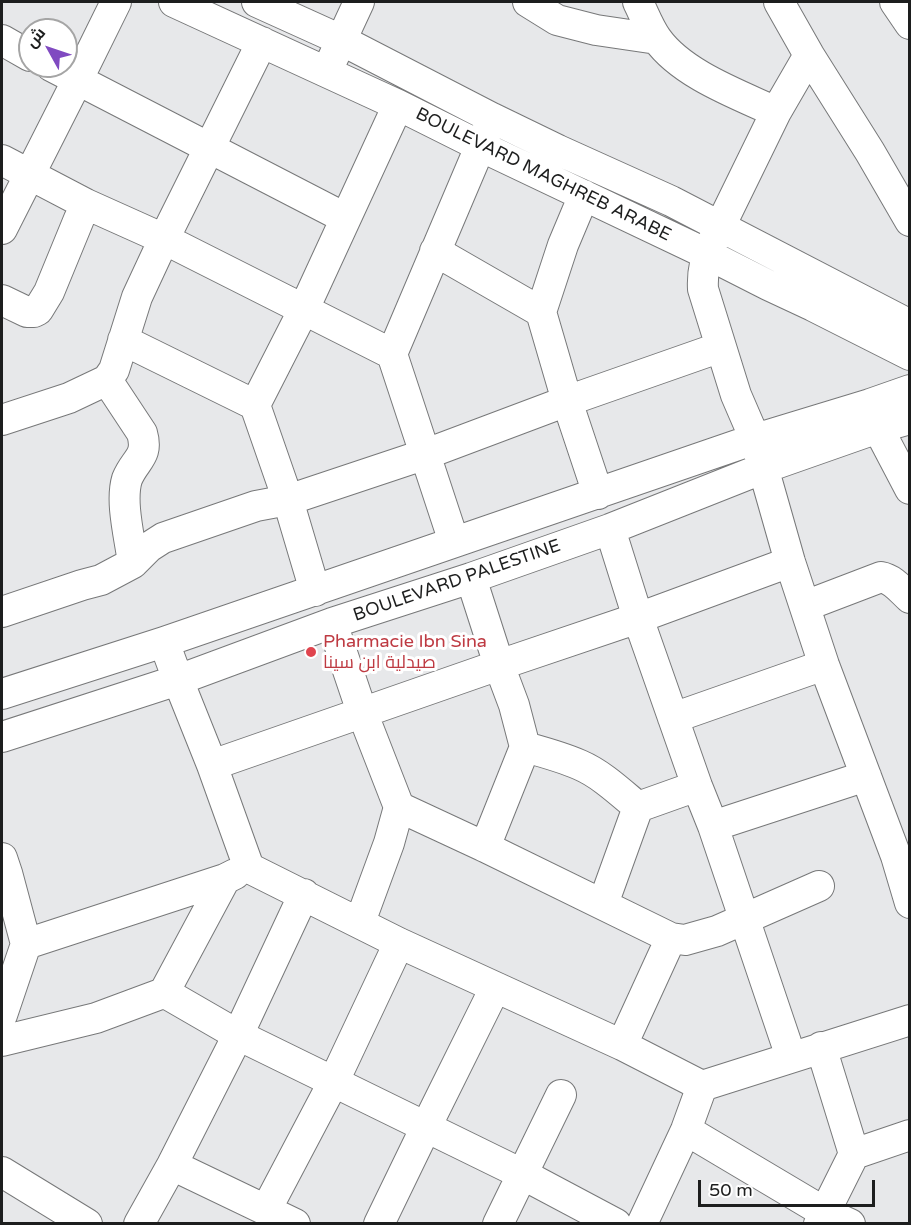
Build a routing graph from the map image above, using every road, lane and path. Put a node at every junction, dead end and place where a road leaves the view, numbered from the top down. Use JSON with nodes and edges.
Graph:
{"nodes":[{"id":1,"x":116,"y":2,"type":"edge"},
{"id":2,"x":174,"y":2,"type":"edge"},
{"id":3,"x":257,"y":2,"type":"edge"},
{"id":4,"x":359,"y":2,"type":"edge"},
{"id":5,"x":528,"y":2,"type":"edge"},
{"id":6,"x":638,"y":2,"type":"edge"},
{"id":7,"x":779,"y":2,"type":"edge"},
{"id":8,"x":896,"y":2,"type":"edge"},
{"id":9,"x":909,"y":24,"type":"edge"},
{"id":10,"x":657,"y":39,"type":"junction"},
{"id":11,"x":2,"y":40,"type":"edge"},
{"id":12,"x":341,"y":40,"type":"junction"},
{"id":13,"x":262,"y":42,"type":"junction"},
{"id":14,"x":18,"y":49,"type":"edge"},
{"id":15,"x":809,"y":55,"type":"junction"},
{"id":16,"x":327,"y":72,"type":"junction"},
{"id":17,"x":78,"y":79,"type":"junction"},
{"id":18,"x":398,"y":105,"type":"junction"},
{"id":19,"x":776,"y":112,"type":"junction"},
{"id":20,"x":492,"y":118,"type":"junction"},
{"id":21,"x":480,"y":146,"type":"junction"},
{"id":22,"x":210,"y":149,"type":"junction"},
{"id":23,"x":2,"y":160,"type":"edge"},
{"id":24,"x":30,"y":175,"type":"junction"},
{"id":25,"x":584,"y":195,"type":"junction"},
{"id":26,"x":86,"y":204,"type":"junction"},
{"id":27,"x":907,"y":213,"type":"edge"},
{"id":28,"x":345,"y":218,"type":"junction"},
{"id":29,"x":720,"y":227,"type":"junction"},
{"id":30,"x":2,"y":229,"type":"edge"},
{"id":31,"x":164,"y":239,"type":"junction"},
{"id":32,"x":435,"y":251,"type":"junction"},
{"id":33,"x":707,"y":254,"type":"junction"},
{"id":34,"x":2,"y":300,"type":"edge"},
{"id":35,"x":304,"y":309,"type":"junction"},
{"id":36,"x":541,"y":312,"type":"junction"},
{"id":37,"x":909,"y":326,"type":"edge"},
{"id":38,"x":123,"y":340,"type":"junction"},
{"id":39,"x":721,"y":347,"type":"junction"},
{"id":40,"x":392,"y":354,"type":"junction"},
{"id":41,"x":909,"y":355,"type":"edge"},
{"id":42,"x":106,"y":380,"type":"junction"},
{"id":43,"x":909,"y":390,"type":"edge"},
{"id":44,"x":567,"y":401,"type":"junction"},
{"id":45,"x":255,"y":405,"type":"junction"},
{"id":46,"x":909,"y":419,"type":"edge"},
{"id":47,"x":2,"y":420,"type":"edge"},
{"id":48,"x":878,"y":428,"type":"junction"},
{"id":49,"x":755,"y":440,"type":"junction"},
{"id":50,"x":426,"y":454,"type":"junction"},
{"id":51,"x":764,"y":468,"type":"junction"},
{"id":52,"x":909,"y":489,"type":"edge"},
{"id":53,"x":598,"y":494,"type":"junction"},
{"id":54,"x":288,"y":500,"type":"junction"},
{"id":55,"x":610,"y":529,"type":"junction"},
{"id":56,"x":454,"y":542,"type":"junction"},
{"id":57,"x":790,"y":562,"type":"junction"},
{"id":58,"x":133,"y":563,"type":"junction"},
{"id":59,"x":471,"y":578,"type":"junction"},
{"id":60,"x":315,"y":591,"type":"junction"},
{"id":61,"x":909,"y":598,"type":"edge"},
{"id":62,"x":805,"y":606,"type":"junction"},
{"id":63,"x":2,"y":612,"type":"edge"},
{"id":64,"x":638,"y":618,"type":"junction"},
{"id":65,"x":332,"y":623,"type":"junction"},
{"id":66,"x":164,"y":642,"type":"junction"},
{"id":67,"x":499,"y":665,"type":"junction"},
{"id":68,"x":824,"y":665,"type":"junction"},
{"id":69,"x":178,"y":680,"type":"junction"},
{"id":70,"x":2,"y":694,"type":"edge"},
{"id":71,"x":362,"y":712,"type":"junction"},
{"id":72,"x":673,"y":718,"type":"junction"},
{"id":73,"x":2,"y":737,"type":"edge"},
{"id":74,"x":525,"y":747,"type":"junction"},
{"id":75,"x":212,"y":765,"type":"junction"},
{"id":76,"x":866,"y":776,"type":"junction"},
{"id":77,"x":697,"y":786,"type":"junction"},
{"id":78,"x":399,"y":807,"type":"junction"},
{"id":79,"x":638,"y":807,"type":"junction"},
{"id":80,"x":713,"y":826,"type":"junction"},
{"id":81,"x":485,"y":847,"type":"junction"},
{"id":82,"x":903,"y":854,"type":"edge"},
{"id":83,"x":2,"y":858,"type":"edge"},
{"id":84,"x":237,"y":873,"type":"junction"},
{"id":85,"x":819,"y":886,"type":"dead end"},
{"id":86,"x":304,"y":894,"type":"junction"},
{"id":87,"x":909,"y":903,"type":"edge"},
{"id":88,"x":603,"y":904,"type":"junction"},
{"id":89,"x":744,"y":919,"type":"junction"},
{"id":90,"x":360,"y":922,"type":"junction"},
{"id":91,"x":671,"y":938,"type":"junction"},
{"id":92,"x":399,"y":943,"type":"junction"},
{"id":93,"x":26,"y":944,"type":"junction"},
{"id":94,"x":495,"y":988,"type":"junction"},
{"id":95,"x":166,"y":992,"type":"junction"},
{"id":96,"x":2,"y":1015,"type":"edge"},
{"id":97,"x":909,"y":1020,"type":"edge"},
{"id":98,"x":238,"y":1035,"type":"junction"},
{"id":99,"x":2,"y":1041,"type":"edge"},
{"id":100,"x":622,"y":1045,"type":"junction"},
{"id":101,"x":820,"y":1047,"type":"junction"},
{"id":102,"x":791,"y":1057,"type":"junction"},
{"id":103,"x":334,"y":1081,"type":"junction"},
{"id":104,"x":702,"y":1086,"type":"junction"},
{"id":105,"x":561,"y":1095,"type":"dead end"},
{"id":106,"x":426,"y":1127,"type":"junction"},
{"id":107,"x":686,"y":1130,"type":"junction"},
{"id":108,"x":909,"y":1135,"type":"edge"},
{"id":109,"x":854,"y":1154,"type":"junction"},
{"id":110,"x":172,"y":1165,"type":"junction"},
{"id":111,"x":2,"y":1172,"type":"edge"},
{"id":112,"x":522,"y":1174,"type":"junction"},
{"id":113,"x":266,"y":1209,"type":"junction"},
{"id":114,"x":46,"y":1213,"type":"edge"},
{"id":115,"x":831,"y":1220,"type":"edge"},
{"id":116,"x":87,"y":1224,"type":"edge"},
{"id":117,"x":139,"y":1224,"type":"edge"},
{"id":118,"x":295,"y":1224,"type":"edge"},
{"id":119,"x":379,"y":1224,"type":"edge"},
{"id":120,"x":498,"y":1224,"type":"edge"},
{"id":121,"x":616,"y":1224,"type":"edge"},
{"id":122,"x":642,"y":1224,"type":"edge"}],
"edges":[{"from":1,"to":17,"type":"street"},
{"from":2,"to":13,"type":"street","name":"BOULEVARD MAGHREB ARABE"},
{"from":3,"to":12,"type":"street","name":"BOULEVARD MAGHREB ARABE"},
{"from":4,"to":12,"type":"street"},
{"from":5,"to":10,"type":"street"},
{"from":6,"to":10,"type":"street"},
{"from":7,"to":15,"type":"street"},
{"from":8,"to":9,"type":"street"},
{"from":10,"to":19,"type":"street"},
{"from":11,"to":14,"type":"street"},
{"from":12,"to":16,"type":"street"},
{"from":12,"to":20,"type":"street","name":"BOULEVARD MAGHREB ARABE"},
{"from":13,"to":16,"type":"street","name":"BOULEVARD MAGHREB ARABE"},
{"from":13,"to":22,"type":"street"},
{"from":15,"to":19,"type":"street"},
{"from":15,"to":27,"type":"street"},
{"from":16,"to":18,"type":"street","name":"BOULEVARD MAGHREB ARABE"},
{"from":17,"to":22,"type":"street"},
{"from":17,"to":24,"type":"street"},
{"from":18,"to":21,"type":"street","name":"BOULEVARD MAGHREB ARABE"},
{"from":18,"to":28,"type":"street"},
{"from":19,"to":29,"type":"street"},
{"from":20,"to":21,"type":"street"},
{"from":20,"to":29,"type":"street","name":"BOULEVARD MAGHREB ARABE"},
{"from":21,"to":25,"type":"street","name":"BOULEVARD MAGHREB ARABE"},
{"from":21,"to":32,"type":"street"},
{"from":22,"to":28,"type":"street"},
{"from":22,"to":31,"type":"street"},
{"from":23,"to":24,"type":"street"},
{"from":24,"to":26,"type":"street"},
{"from":24,"to":30,"type":"street"},
{"from":25,"to":33,"type":"street","name":"BOULEVARD MAGHREB ARABE"},
{"from":25,"to":36,"type":"street"},
{"from":26,"to":31,"type":"street"},
{"from":26,"to":34,"type":"street"},
{"from":28,"to":35,"type":"street"},
{"from":29,"to":33,"type":"street"},
{"from":29,"to":37,"type":"street","name":"BOULEVARD MAGHREB ARABE"},
{"from":31,"to":35,"type":"street"},
{"from":31,"to":38,"type":"street"},
{"from":32,"to":36,"type":"street"},
{"from":32,"to":40,"type":"street"},
{"from":33,"to":39,"type":"street"},
{"from":33,"to":41,"type":"street","name":"BOULEVARD MAGHREB ARABE"},
{"from":35,"to":40,"type":"street"},
{"from":35,"to":45,"type":"street"},
{"from":36,"to":44,"type":"street"},
{"from":38,"to":42,"type":"street"},
{"from":38,"to":45,"type":"street"},
{"from":39,"to":44,"type":"street"},
{"from":39,"to":49,"type":"street"},
{"from":40,"to":50,"type":"street"},
{"from":42,"to":47,"type":"street"},
{"from":42,"to":58,"type":"street"},
{"from":43,"to":49,"type":"street","name":"BOULEVARD PALESTINE"},
{"from":44,"to":50,"type":"street"},
{"from":44,"to":53,"type":"street"},
{"from":45,"to":54,"type":"street"},
{"from":46,"to":48,"type":"street","name":"BOULEVARD PALESTINE"},
{"from":48,"to":51,"type":"street","name":"BOULEVARD PALESTINE"},
{"from":48,"to":52,"type":"street"},
{"from":49,"to":51,"type":"street"},
{"from":49,"to":53,"type":"street","name":"BOULEVARD PALESTINE"},
{"from":50,"to":54,"type":"street"},
{"from":50,"to":56,"type":"street"},
{"from":51,"to":55,"type":"street","name":"BOULEVARD PALESTINE"},
{"from":51,"to":57,"type":"street"},
{"from":53,"to":56,"type":"street","name":"BOULEVARD PALESTINE"},
{"from":54,"to":58,"type":"street"},
{"from":54,"to":60,"type":"street"},
{"from":55,"to":59,"type":"street","name":"BOULEVARD PALESTINE"},
{"from":55,"to":64,"type":"street"},
{"from":56,"to":60,"type":"street","name":"BOULEVARD PALESTINE"},
{"from":57,"to":62,"type":"street"},
{"from":57,"to":64,"type":"street"},
{"from":58,"to":63,"type":"street"},
{"from":59,"to":65,"type":"street","name":"BOULEVARD PALESTINE"},
{"from":59,"to":67,"type":"street"},
{"from":60,"to":66,"type":"street","name":"BOULEVARD PALESTINE"},
{"from":61,"to":62,"type":"street"},
{"from":62,"to":68,"type":"street"},
{"from":64,"to":67,"type":"street"},
{"from":64,"to":72,"type":"street"},
{"from":65,"to":69,"type":"street","name":"BOULEVARD PALESTINE"},
{"from":65,"to":71,"type":"street"},
{"from":66,"to":69,"type":"street"},
{"from":66,"to":70,"type":"street","name":"BOULEVARD PALESTINE"},
{"from":67,"to":71,"type":"street"},
{"from":67,"to":74,"type":"street"},
{"from":68,"to":72,"type":"street"},
{"from":68,"to":76,"type":"street"},
{"from":69,"to":73,"type":"street","name":"BOULEVARD PALESTINE"},
{"from":69,"to":75,"type":"street"},
{"from":71,"to":75,"type":"street"},
{"from":71,"to":78,"type":"street"},
{"from":72,"to":77,"type":"street"},
{"from":74,"to":79,"type":"street"},
{"from":74,"to":81,"type":"street"},
{"from":75,"to":84,"type":"street"},
{"from":76,"to":80,"type":"street"},
{"from":76,"to":82,"type":"street"},
{"from":77,"to":79,"type":"street"},
{"from":77,"to":80,"type":"street"},
{"from":78,"to":81,"type":"street"},
{"from":78,"to":90,"type":"street"},
{"from":79,"to":88,"type":"street"},
{"from":80,"to":89,"type":"street"},
{"from":81,"to":88,"type":"street"},
{"from":82,"to":87,"type":"street"},
{"from":83,"to":93,"type":"street"},
{"from":84,"to":86,"type":"street"},
{"from":84,"to":93,"type":"street"},
{"from":84,"to":95,"type":"street"},
{"from":85,"to":89,"type":"street"},
{"from":86,"to":90,"type":"street"},
{"from":86,"to":98,"type":"street"},
{"from":88,"to":91,"type":"street"},
{"from":89,"to":91,"type":"street"},
{"from":89,"to":102,"type":"street"},
{"from":90,"to":92,"type":"street"},
{"from":91,"to":100,"type":"street"},
{"from":92,"to":94,"type":"street"},
{"from":92,"to":103,"type":"street"},
{"from":93,"to":96,"type":"street"},
{"from":94,"to":100,"type":"street"},
{"from":94,"to":106,"type":"street"},
{"from":95,"to":98,"type":"street"},
{"from":95,"to":99,"type":"street"},
{"from":97,"to":101,"type":"street"},
{"from":98,"to":103,"type":"street"},
{"from":98,"to":110,"type":"street"},
{"from":100,"to":104,"type":"street"},
{"from":101,"to":102,"type":"street"},
{"from":101,"to":109,"type":"street"},
{"from":102,"to":104,"type":"street"},
{"from":103,"to":106,"type":"street"},
{"from":103,"to":113,"type":"street"},
{"from":104,"to":107,"type":"street"},
{"from":105,"to":112,"type":"street"},
{"from":106,"to":112,"type":"street"},
{"from":106,"to":119,"type":"street"},
{"from":107,"to":115,"type":"street"},
{"from":107,"to":122,"type":"street"},
{"from":108,"to":109,"type":"street"},
{"from":109,"to":115,"type":"street"},
{"from":110,"to":113,"type":"street"},
{"from":110,"to":117,"type":"street"},
{"from":111,"to":114,"type":"street"},
{"from":112,"to":120,"type":"street"},
{"from":112,"to":121,"type":"street"},
{"from":113,"to":118,"type":"street"},
{"from":114,"to":116,"type":"street"}]}
